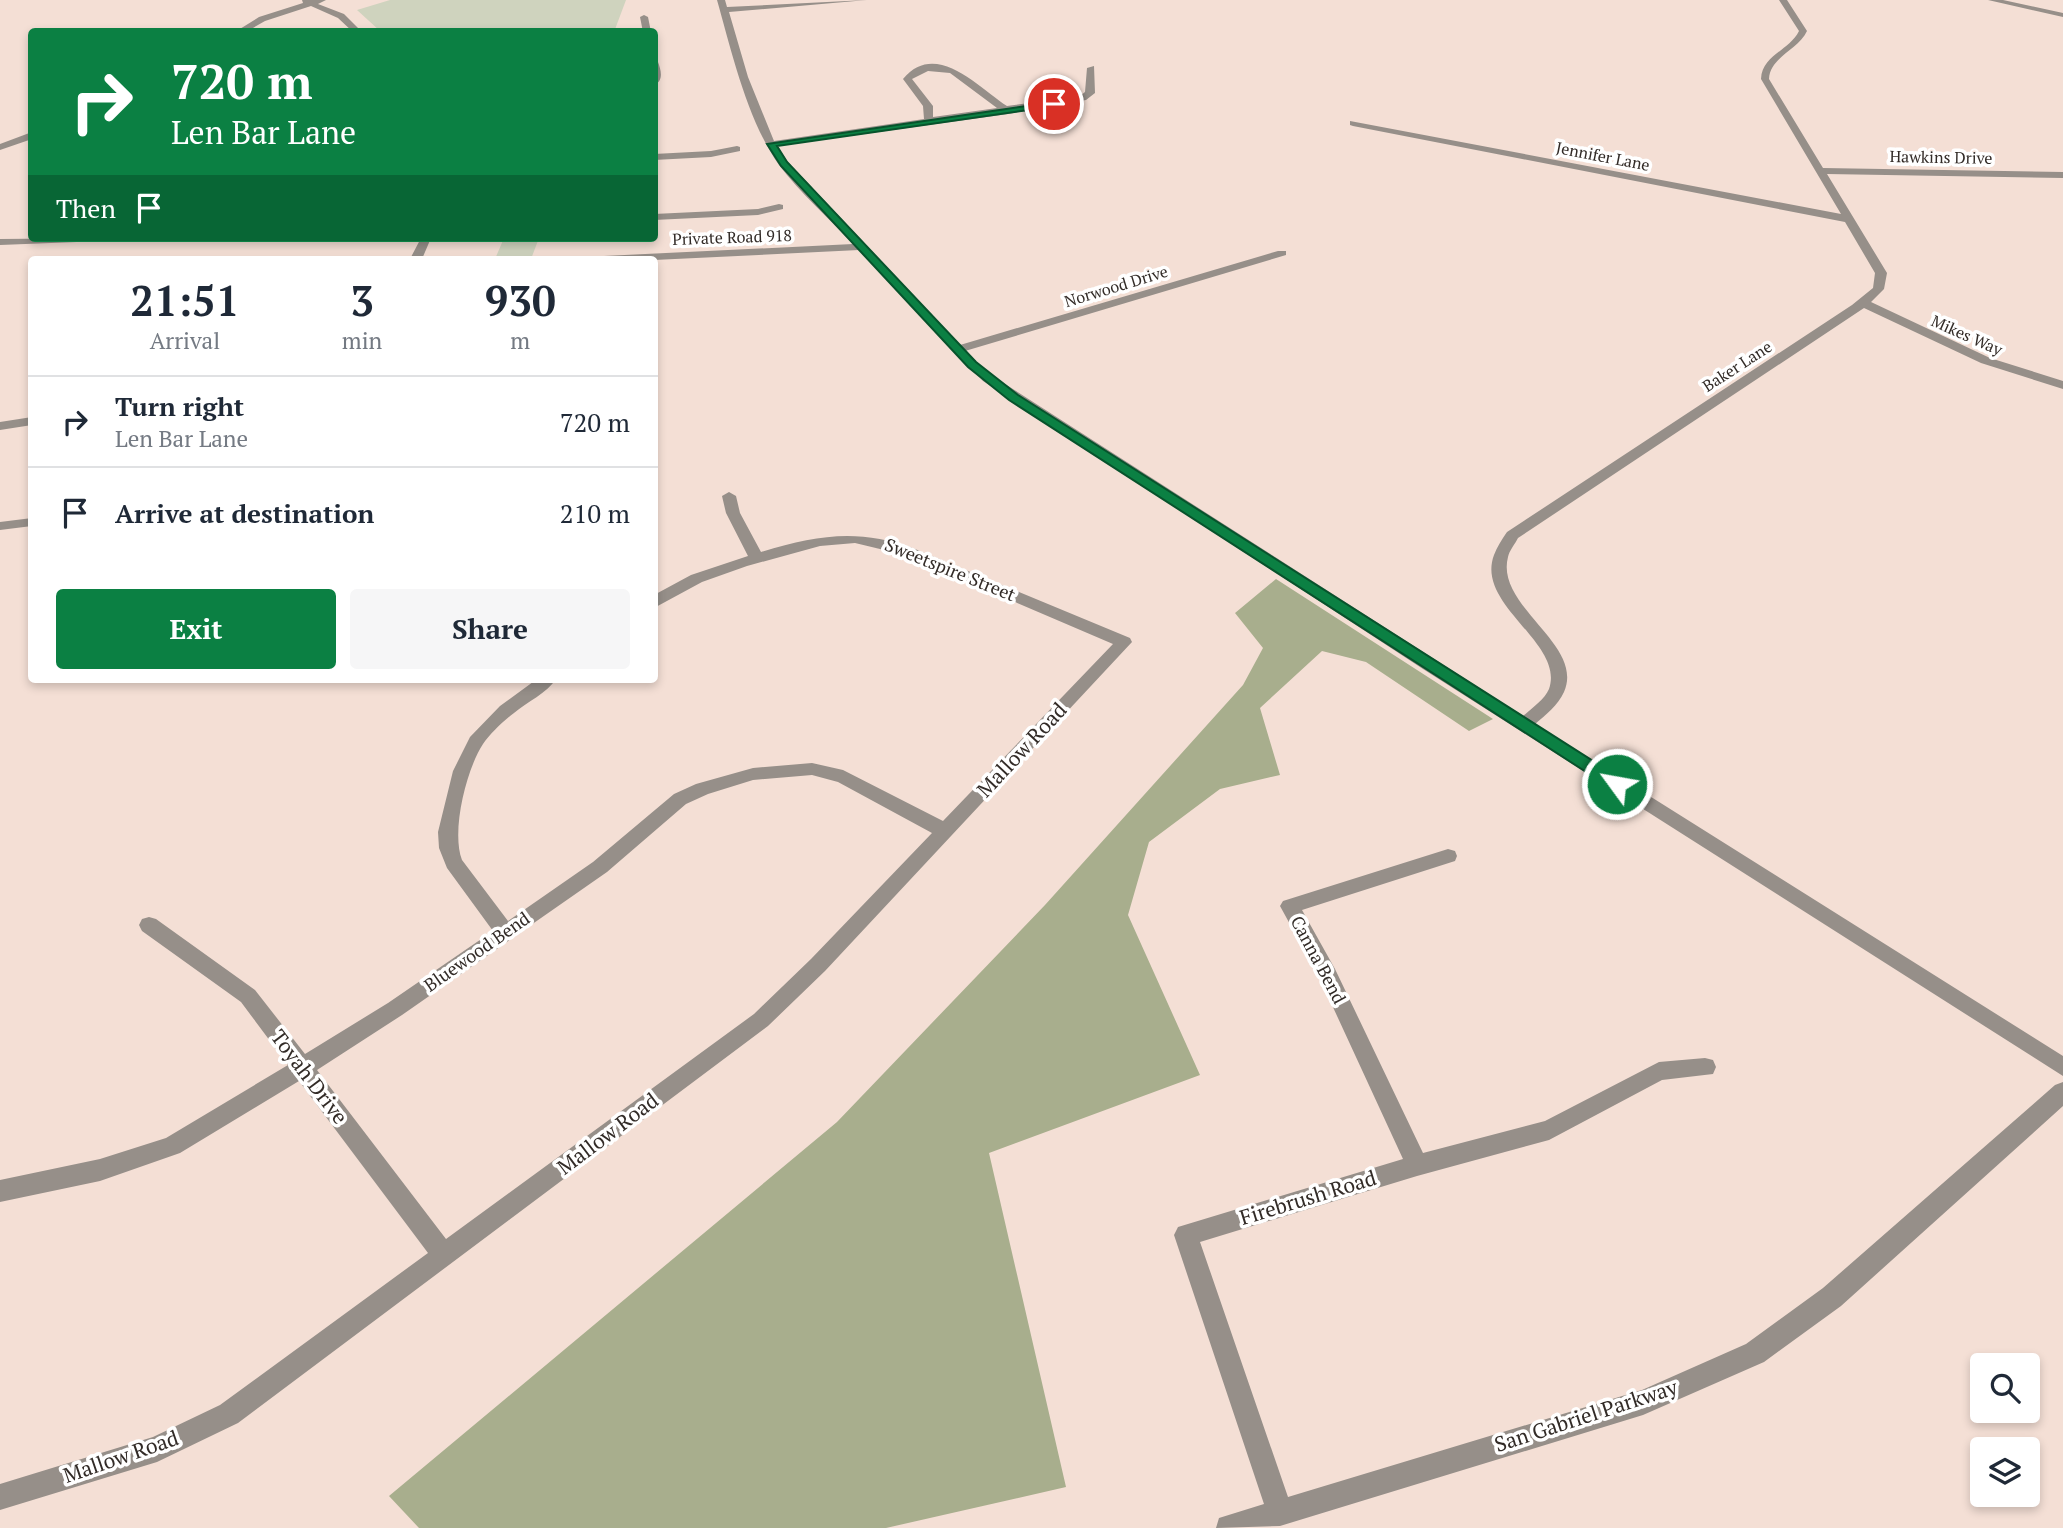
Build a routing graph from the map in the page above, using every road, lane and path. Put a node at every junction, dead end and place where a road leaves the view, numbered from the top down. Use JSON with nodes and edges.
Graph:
{"nodes":[{"id":1,"x":322,"y":0,"type":"edge"},
{"id":2,"x":863,"y":0,"type":"edge"},
{"id":3,"x":1783,"y":0,"type":"edge"},
{"id":4,"x":1992,"y":0,"type":"edge"},
{"id":5,"x":306,"y":2,"type":"edge"},
{"id":6,"x":721,"y":5,"type":"edge"},
{"id":7,"x":2063,"y":15,"type":"edge"},
{"id":8,"x":644,"y":17,"type":"dead end"},
{"id":9,"x":246,"y":28,"type":"edge"},
{"id":10,"x":354,"y":28,"type":"edge"},
{"id":11,"x":646,"y":28,"type":"edge"},
{"id":12,"x":1091,"y":68,"type":"dead end"},
{"id":13,"x":1008,"y":111,"type":"junction"},
{"id":14,"x":929,"y":122,"type":"junction"},
{"id":15,"x":1353,"y":122,"type":"dead end"},
{"id":16,"x":28,"y":136,"type":"edge"},
{"id":17,"x":771,"y":144,"type":"junction"},
{"id":18,"x":0,"y":147,"type":"edge"},
{"id":19,"x":737,"y":149,"type":"dead end"},
{"id":20,"x":658,"y":157,"type":"edge"},
{"id":21,"x":1819,"y":171,"type":"junction"},
{"id":22,"x":2063,"y":175,"type":"edge"},
{"id":23,"x":779,"y":207,"type":"dead end"},
{"id":24,"x":658,"y":216,"type":"edge"},
{"id":25,"x":1848,"y":219,"type":"junction"},
{"id":26,"x":28,"y":241,"type":"edge"},
{"id":27,"x":0,"y":242,"type":"edge"},
{"id":28,"x":860,"y":247,"type":"junction"},
{"id":29,"x":1282,"y":253,"type":"dead end"},
{"id":30,"x":658,"y":256,"type":"edge"},
{"id":31,"x":1863,"y":303,"type":"junction"},
{"id":32,"x":958,"y":349,"type":"junction"},
{"id":33,"x":2063,"y":385,"type":"edge"},
{"id":34,"x":28,"y":422,"type":"edge"},
{"id":35,"x":0,"y":426,"type":"edge"},
{"id":36,"x":729,"y":496,"type":"dead end"},
{"id":37,"x":28,"y":522,"type":"edge"},
{"id":38,"x":0,"y":526,"type":"edge"},
{"id":39,"x":757,"y":558,"type":"junction"},
{"id":40,"x":658,"y":601,"type":"edge"},
{"id":41,"x":1124,"y":642,"type":"joint"},
{"id":42,"x":543,"y":683,"type":"edge"},
{"id":43,"x":1524,"y":725,"type":"junction"},
{"id":44,"x":946,"y":831,"type":"junction"},
{"id":45,"x":1448,"y":856,"type":"dead end"},
{"id":46,"x":149,"y":925,"type":"dead end"},
{"id":47,"x":505,"y":932,"type":"junction"},
{"id":48,"x":1705,"y":1067,"type":"dead end"},
{"id":49,"x":2063,"y":1067,"type":"edge"},
{"id":50,"x":303,"y":1068,"type":"junction"},
{"id":51,"x":2063,"y":1092,"type":"edge"},
{"id":52,"x":1417,"y":1165,"type":"junction"},
{"id":53,"x":0,"y":1191,"type":"edge"},
{"id":54,"x":444,"y":1255,"type":"junction"},
{"id":55,"x":0,"y":1497,"type":"edge"},
{"id":56,"x":1280,"y":1513,"type":"junction"},
{"id":57,"x":1229,"y":1528,"type":"edge"}],
"edges":[{"from":1,"to":5,"type":"street"},
{"from":2,"to":6,"type":"street"},
{"from":3,"to":21,"type":"street","name":"Baker Lane"},
{"from":4,"to":7,"type":"street"},
{"from":5,"to":9,"type":"street"},
{"from":5,"to":10,"type":"street"},
{"from":6,"to":17,"type":"street"},
{"from":8,"to":11,"type":"street"},
{"from":12,"to":13,"type":"street"},
{"from":13,"to":14,"type":"street"},
{"from":13,"to":14,"type":"street"},
{"from":14,"to":17,"type":"street"},
{"from":15,"to":25,"type":"street","name":"Jennifer Lane"},
{"from":16,"to":18,"type":"street"},
{"from":17,"to":28,"type":"street"},
{"from":19,"to":20,"type":"street"},
{"from":21,"to":22,"type":"street","name":"Hawkins Drive"},
{"from":21,"to":25,"type":"street","name":"Baker Lane"},
{"from":23,"to":24,"type":"street"},
{"from":25,"to":31,"type":"street","name":"Baker Lane"},
{"from":26,"to":27,"type":"street"},
{"from":28,"to":30,"type":"street","name":"Private Road 918"},
{"from":28,"to":32,"type":"street"},
{"from":29,"to":32,"type":"street","name":"Norwood Drive"},
{"from":31,"to":33,"type":"street","name":"Mikes Way"},
{"from":31,"to":43,"type":"street","name":"Baker Lane"},
{"from":32,"to":43,"type":"street"},
{"from":34,"to":35,"type":"street"},
{"from":36,"to":39,"type":"street"},
{"from":37,"to":38,"type":"street"},
{"from":39,"to":40,"type":"street","name":"Sweetspire Street"},
{"from":39,"to":41,"type":"street","name":"Sweetspire Street"},
{"from":41,"to":44,"type":"street","name":"Mallow Road"},
{"from":42,"to":47,"type":"street"},
{"from":43,"to":49,"type":"street"},
{"from":44,"to":47,"type":"street","name":"Bluewood Bend"},
{"from":44,"to":54,"type":"street","name":"Mallow Road"},
{"from":45,"to":52,"type":"street","name":"Canna Bend"},
{"from":46,"to":50,"type":"street","name":"Toyah Drive"},
{"from":47,"to":50,"type":"street","name":"Bluewood Bend"},
{"from":48,"to":52,"type":"street","name":"Firebrush Road"},
{"from":50,"to":53,"type":"street","name":"Bluewood Bend"},
{"from":50,"to":54,"type":"street","name":"Toyah Drive"},
{"from":51,"to":56,"type":"street","name":"San Gabriel Parkway"},
{"from":52,"to":56,"type":"street","name":"Firebrush Road"},
{"from":54,"to":55,"type":"street","name":"Mallow Road"},
{"from":56,"to":57,"type":"street","name":"San Gabriel Parkway"}]}
